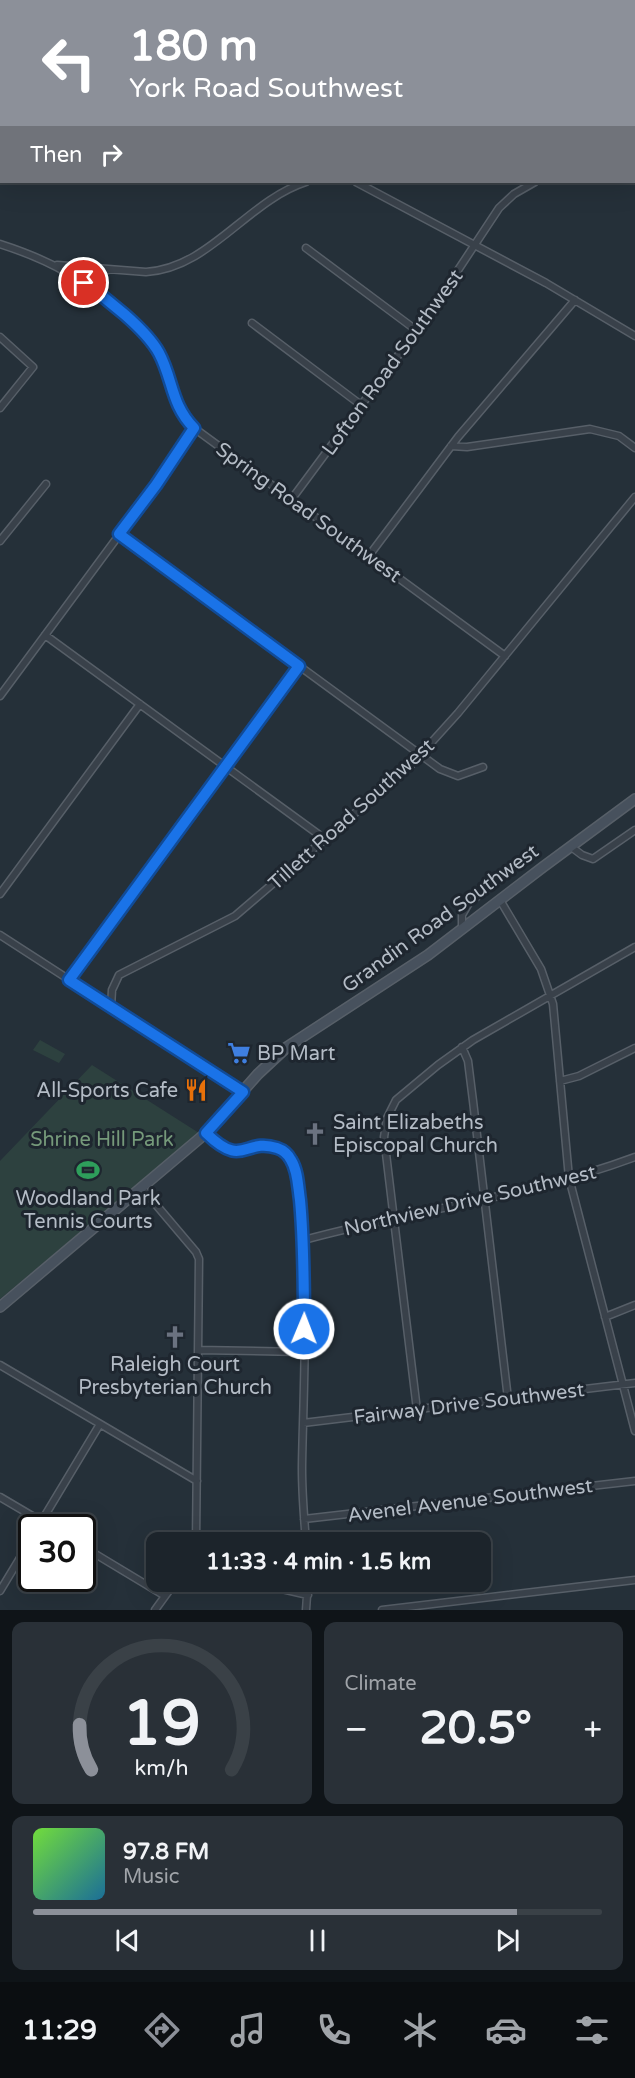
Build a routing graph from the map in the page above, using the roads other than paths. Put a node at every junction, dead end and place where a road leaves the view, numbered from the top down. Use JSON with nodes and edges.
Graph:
{"nodes":[{"id":1,"x":304,"y":183,"type":"edge"},
{"id":2,"x":358,"y":183,"type":"edge"},
{"id":3,"x":533,"y":183,"type":"edge"},
{"id":4,"x":0,"y":244,"type":"edge"},
{"id":5,"x":476,"y":246,"type":"junction"},
{"id":6,"x":306,"y":248,"type":"dead end"},
{"id":7,"x":55,"y":265,"type":"junction"},
{"id":8,"x":108,"y":269,"type":"junction"},
{"id":9,"x":97,"y":292,"type":"junction"},
{"id":10,"x":575,"y":300,"type":"junction"},
{"id":11,"x":252,"y":323,"type":"dead end"},
{"id":12,"x":416,"y":330,"type":"junction"},
{"id":13,"x":635,"y":336,"type":"edge"},
{"id":14,"x":0,"y":337,"type":"edge"},
{"id":15,"x":361,"y":405,"type":"junction"},
{"id":16,"x":0,"y":408,"type":"edge"},
{"id":17,"x":194,"y":428,"type":"junction"},
{"id":18,"x":451,"y":446,"type":"junction"},
{"id":19,"x":635,"y":448,"type":"edge"},
{"id":20,"x":46,"y":484,"type":"dead end"},
{"id":21,"x":635,"y":497,"type":"edge"},
{"id":22,"x":291,"y":500,"type":"junction"},
{"id":23,"x":119,"y":534,"type":"junction"},
{"id":24,"x":0,"y":542,"type":"edge"},
{"id":25,"x":368,"y":557,"type":"junction"},
{"id":26,"x":45,"y":634,"type":"junction"},
{"id":27,"x":505,"y":656,"type":"junction"},
{"id":28,"x":299,"y":666,"type":"junction"},
{"id":29,"x":0,"y":696,"type":"edge"},
{"id":30,"x":140,"y":704,"type":"junction"},
{"id":31,"x":421,"y":756,"type":"junction"},
{"id":32,"x":225,"y":767,"type":"junction"},
{"id":33,"x":483,"y":768,"type":"dead end"},
{"id":34,"x":635,"y":799,"type":"edge"},
{"id":35,"x":635,"y":830,"type":"edge"},
{"id":36,"x":323,"y":841,"type":"junction"},
{"id":37,"x":570,"y":846,"type":"junction"},
{"id":38,"x":531,"y":854,"type":"dead end"},
{"id":39,"x":0,"y":894,"type":"edge"},
{"id":40,"x":500,"y":900,"type":"junction"},
{"id":41,"x":462,"y":929,"type":"junction"},
{"id":42,"x":0,"y":935,"type":"edge"},
{"id":43,"x":635,"y":947,"type":"edge"},
{"id":44,"x":69,"y":980,"type":"junction"},
{"id":45,"x":551,"y":995,"type":"junction"},
{"id":46,"x":111,"y":1007,"type":"junction"},
{"id":47,"x":462,"y":1047,"type":"junction"},
{"id":48,"x":635,"y":1048,"type":"edge"},
{"id":49,"x":560,"y":1081,"type":"junction"},
{"id":50,"x":243,"y":1092,"type":"junction"},
{"id":51,"x":206,"y":1133,"type":"junction"},
{"id":52,"x":635,"y":1157,"type":"edge"},
{"id":53,"x":569,"y":1178,"type":"junction"},
{"id":54,"x":141,"y":1187,"type":"junction"},
{"id":55,"x":485,"y":1198,"type":"junction"},
{"id":56,"x":394,"y":1219,"type":"junction"},
{"id":57,"x":304,"y":1240,"type":"junction"},
{"id":58,"x":635,"y":1305,"type":"edge"},
{"id":59,"x":0,"y":1307,"type":"edge"},
{"id":60,"x":605,"y":1317,"type":"junction"},
{"id":61,"x":198,"y":1350,"type":"junction"},
{"id":62,"x":304,"y":1352,"type":"junction"},
{"id":63,"x":0,"y":1365,"type":"edge"},
{"id":64,"x":635,"y":1383,"type":"edge"},
{"id":65,"x":624,"y":1385,"type":"junction"},
{"id":66,"x":508,"y":1399,"type":"junction"},
{"id":67,"x":417,"y":1410,"type":"junction"},
{"id":68,"x":303,"y":1423,"type":"junction"},
{"id":69,"x":100,"y":1424,"type":"junction"},
{"id":70,"x":635,"y":1431,"type":"edge"},
{"id":71,"x":197,"y":1481,"type":"junction"},
{"id":72,"x":635,"y":1481,"type":"edge"},
{"id":73,"x":0,"y":1497,"type":"edge"},
{"id":74,"x":25,"y":1514,"type":"edge"},
{"id":75,"x":46,"y":1514,"type":"edge"},
{"id":76,"x":304,"y":1520,"type":"junction"},
{"id":77,"x":196,"y":1532,"type":"edge"},
{"id":78,"x":305,"y":1532,"type":"edge"},
{"id":79,"x":96,"y":1554,"type":"edge"},
{"id":80,"x":18,"y":1561,"type":"edge"},
{"id":81,"x":635,"y":1580,"type":"edge"},
{"id":82,"x":0,"y":1591,"type":"edge"},
{"id":83,"x":168,"y":1592,"type":"edge"},
{"id":84,"x":295,"y":1592,"type":"edge"},
{"id":85,"x":308,"y":1595,"type":"joint"},
{"id":86,"x":165,"y":1596,"type":"junction"},
{"id":87,"x":155,"y":1610,"type":"edge"},
{"id":88,"x":306,"y":1610,"type":"edge"},
{"id":89,"x":382,"y":1610,"type":"edge"}],
"edges":[{"from":1,"to":8,"type":"street"},
{"from":2,"to":5,"type":"street"},
{"from":3,"to":5,"type":"street","name":"Lofton Road Southwest"},
{"from":4,"to":7,"type":"street","name":"Spring Road Southwest"},
{"from":5,"to":10,"type":"street"},
{"from":5,"to":12,"type":"street","name":"Lofton Road Southwest"},
{"from":6,"to":12,"type":"street"},
{"from":7,"to":8,"type":"street"},
{"from":7,"to":9,"type":"street","name":"Spring Road Southwest"},
{"from":8,"to":9,"type":"street"},
{"from":9,"to":17,"type":"street","name":"Spring Road Southwest"},
{"from":10,"to":13,"type":"street"},
{"from":10,"to":18,"type":"street"},
{"from":11,"to":15,"type":"street"},
{"from":12,"to":15,"type":"street","name":"Lofton Road Southwest"},
{"from":14,"to":16,"type":"street"},
{"from":15,"to":22,"type":"street","name":"Lofton Road Southwest"},
{"from":17,"to":22,"type":"street","name":"Spring Road Southwest"},
{"from":17,"to":23,"type":"street"},
{"from":18,"to":19,"type":"street"},
{"from":18,"to":25,"type":"street"},
{"from":20,"to":24,"type":"street"},
{"from":21,"to":27,"type":"street","name":"Tillett Road Southwest"},
{"from":22,"to":25,"type":"street","name":"Spring Road Southwest"},
{"from":23,"to":26,"type":"street"},
{"from":23,"to":28,"type":"street"},
{"from":25,"to":27,"type":"street","name":"Spring Road Southwest"},
{"from":26,"to":29,"type":"street"},
{"from":26,"to":30,"type":"street"},
{"from":27,"to":31,"type":"street","name":"Tillett Road Southwest"},
{"from":28,"to":31,"type":"street"},
{"from":28,"to":32,"type":"street"},
{"from":30,"to":32,"type":"street"},
{"from":30,"to":39,"type":"street"},
{"from":31,"to":33,"type":"street"},
{"from":31,"to":36,"type":"street","name":"Tillett Road Southwest"},
{"from":32,"to":36,"type":"street"},
{"from":32,"to":44,"type":"street"},
{"from":34,"to":37,"type":"street","name":"Grandin Road Southwest"},
{"from":35,"to":37,"type":"street"},
{"from":36,"to":46,"type":"street","name":"Tillett Road Southwest"},
{"from":37,"to":40,"type":"street","name":"Grandin Road Southwest"},
{"from":38,"to":41,"type":"street"},
{"from":40,"to":41,"type":"street","name":"Grandin Road Southwest"},
{"from":40,"to":45,"type":"street"},
{"from":41,"to":50,"type":"street","name":"Grandin Road Southwest"},
{"from":42,"to":44,"type":"street"},
{"from":43,"to":45,"type":"street"},
{"from":44,"to":46,"type":"street"},
{"from":45,"to":47,"type":"street"},
{"from":45,"to":49,"type":"street"},
{"from":46,"to":50,"type":"street"},
{"from":47,"to":55,"type":"street"},
{"from":47,"to":56,"type":"street"},
{"from":48,"to":49,"type":"street"},
{"from":49,"to":53,"type":"street"},
{"from":50,"to":51,"type":"street","name":"Grandin Road Southwest"},
{"from":51,"to":54,"type":"street","name":"Grandin Road Southwest"},
{"from":51,"to":57,"type":"street"},
{"from":52,"to":53,"type":"street","name":"Northview Drive Southwest"},
{"from":53,"to":55,"type":"street","name":"Northview Drive Southwest"},
{"from":53,"to":60,"type":"street"},
{"from":54,"to":59,"type":"street","name":"Grandin Road Southwest"},
{"from":54,"to":61,"type":"street"},
{"from":55,"to":56,"type":"street","name":"Northview Drive Southwest"},
{"from":55,"to":66,"type":"street"},
{"from":56,"to":57,"type":"street","name":"Northview Drive Southwest"},
{"from":56,"to":67,"type":"street"},
{"from":57,"to":62,"type":"street"},
{"from":58,"to":60,"type":"street"},
{"from":60,"to":65,"type":"street"},
{"from":61,"to":62,"type":"street"},
{"from":61,"to":71,"type":"street"},
{"from":62,"to":68,"type":"street"},
{"from":63,"to":69,"type":"street"},
{"from":64,"to":65,"type":"street","name":"Fairway Drive Southwest"},
{"from":65,"to":66,"type":"street","name":"Fairway Drive Southwest"},
{"from":65,"to":70,"type":"street"},
{"from":66,"to":67,"type":"street","name":"Fairway Drive Southwest"},
{"from":67,"to":68,"type":"street","name":"Fairway Drive Southwest"},
{"from":68,"to":76,"type":"street"},
{"from":69,"to":71,"type":"street"},
{"from":69,"to":75,"type":"street"},
{"from":71,"to":77,"type":"street"},
{"from":72,"to":76,"type":"street","name":"Avenel Avenue Southwest"},
{"from":73,"to":74,"type":"street"},
{"from":76,"to":78,"type":"street"},
{"from":79,"to":86,"type":"street"},
{"from":80,"to":82,"type":"street"},
{"from":81,"to":89,"type":"street"},
{"from":83,"to":86,"type":"street"},
{"from":84,"to":85,"type":"street"},
{"from":85,"to":88,"type":"street"},
{"from":86,"to":87,"type":"street"}]}
